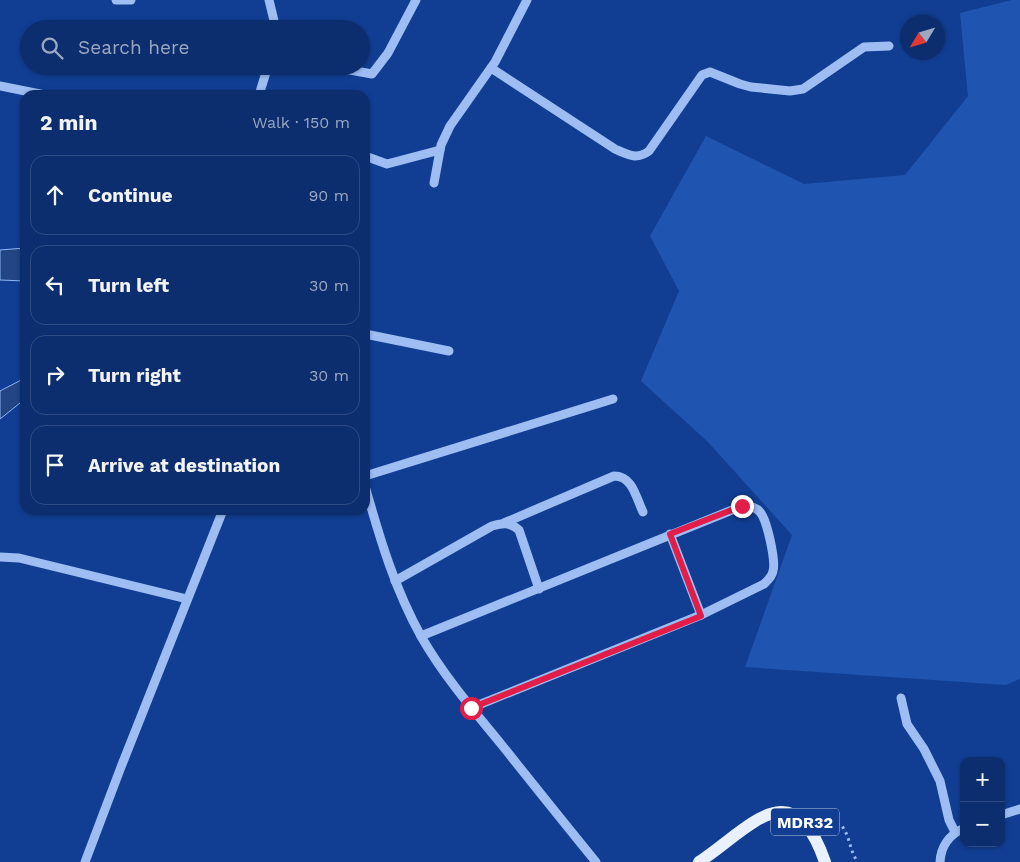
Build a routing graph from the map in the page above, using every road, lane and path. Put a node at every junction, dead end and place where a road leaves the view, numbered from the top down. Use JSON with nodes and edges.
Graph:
{"nodes":[{"id":1,"x":116,"y":0,"type":"edge"},
{"id":2,"x":131,"y":0,"type":"edge"},
{"id":3,"x":269,"y":0,"type":"edge"},
{"id":4,"x":416,"y":0,"type":"edge"},
{"id":5,"x":527,"y":0,"type":"edge"},
{"id":6,"x":274,"y":20,"type":"edge"},
{"id":7,"x":889,"y":46,"type":"dead end"},
{"id":8,"x":491,"y":68,"type":"junction"},
{"id":9,"x":370,"y":74,"type":"edge"},
{"id":10,"x":265,"y":75,"type":"edge"},
{"id":11,"x":0,"y":86,"type":"edge"},
{"id":12,"x":20,"y":90,"type":"edge"},
{"id":13,"x":261,"y":90,"type":"edge"},
{"id":14,"x":440,"y":150,"type":"junction"},
{"id":15,"x":370,"y":158,"type":"edge"},
{"id":16,"x":434,"y":183,"type":"dead end"},
{"id":17,"x":370,"y":335,"type":"edge"},
{"id":18,"x":449,"y":351,"type":"dead end"},
{"id":19,"x":613,"y":399,"type":"dead end"},
{"id":20,"x":370,"y":474,"type":"edge"},
{"id":21,"x":370,"y":504,"type":"edge"},
{"id":22,"x":643,"y":512,"type":"dead end"},
{"id":23,"x":221,"y":515,"type":"edge"},
{"id":24,"x":504,"y":523,"type":"junction"},
{"id":25,"x":670,"y":534,"type":"junction"},
{"id":26,"x":0,"y":557,"type":"edge"},
{"id":27,"x":394,"y":581,"type":"junction"},
{"id":28,"x":540,"y":589,"type":"junction"},
{"id":29,"x":187,"y":599,"type":"junction"},
{"id":30,"x":701,"y":616,"type":"junction"},
{"id":31,"x":421,"y":636,"type":"junction"},
{"id":32,"x":901,"y":698,"type":"dead end"},
{"id":33,"x":471,"y":708,"type":"junction"},
{"id":34,"x":1020,"y":809,"type":"edge"},
{"id":35,"x":1005,"y":814,"type":"edge"},
{"id":36,"x":960,"y":830,"type":"edge"},
{"id":37,"x":815,"y":836,"type":"junction"},
{"id":38,"x":85,"y":862,"type":"edge"},
{"id":39,"x":596,"y":862,"type":"edge"},
{"id":40,"x":698,"y":862,"type":"edge"},
{"id":41,"x":825,"y":862,"type":"edge"},
{"id":42,"x":858,"y":862,"type":"edge"},
{"id":43,"x":940,"y":862,"type":"edge"}],
"edges":[{"from":1,"to":2,"type":"street"},
{"from":3,"to":6,"type":"street"},
{"from":4,"to":9,"type":"street"},
{"from":5,"to":8,"type":"street"},
{"from":7,"to":8,"type":"street"},
{"from":8,"to":14,"type":"street"},
{"from":10,"to":13,"type":"street"},
{"from":11,"to":12,"type":"street"},
{"from":14,"to":15,"type":"street"},
{"from":14,"to":16,"type":"street"},
{"from":17,"to":18,"type":"street"},
{"from":19,"to":20,"type":"street"},
{"from":21,"to":27,"type":"street"},
{"from":22,"to":24,"type":"street"},
{"from":23,"to":29,"type":"street"},
{"from":24,"to":27,"type":"street"},
{"from":24,"to":28,"type":"street"},
{"from":25,"to":28,"type":"street"},
{"from":25,"to":30,"type":"street"},
{"from":25,"to":30,"type":"street"},
{"from":26,"to":29,"type":"street"},
{"from":27,"to":31,"type":"street"},
{"from":28,"to":31,"type":"street"},
{"from":29,"to":38,"type":"street"},
{"from":30,"to":33,"type":"street"},
{"from":31,"to":33,"type":"street"},
{"from":32,"to":36,"type":"street"},
{"from":33,"to":39,"type":"street"},
{"from":34,"to":35,"type":"street"},
{"from":36,"to":43,"type":"street"},
{"from":37,"to":40,"type":"main road","number":"MDR32"},
{"from":37,"to":41,"type":"main road","number":"MDR32"},
{"from":37,"to":42,"type":"path"}]}
